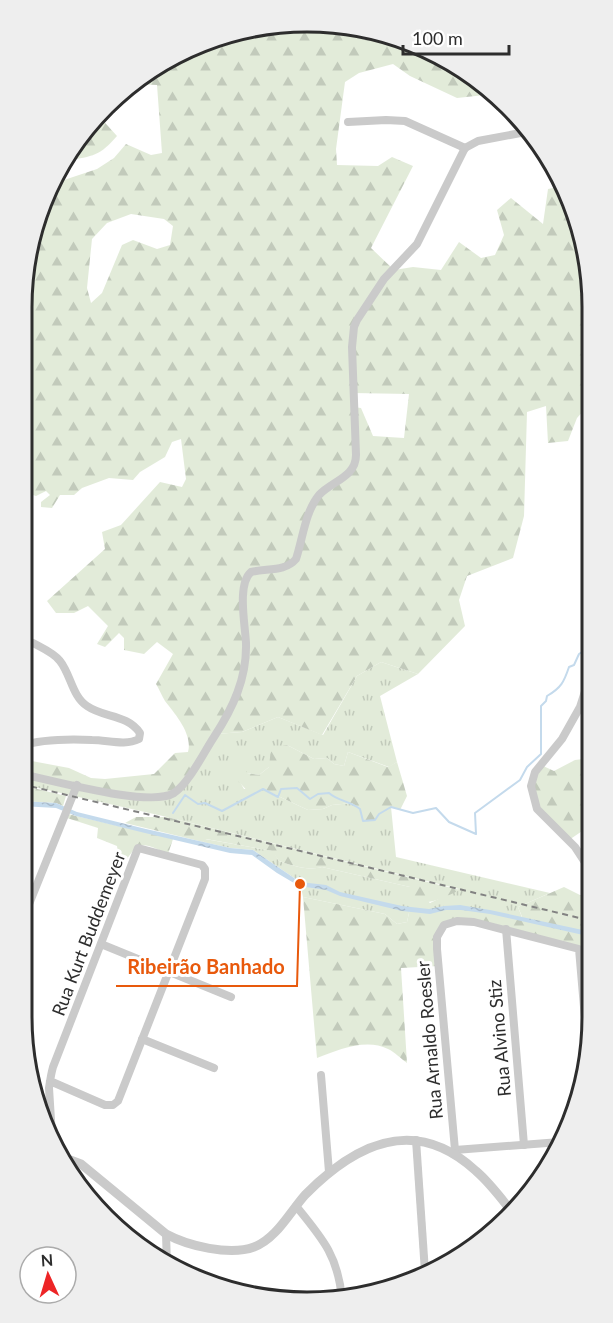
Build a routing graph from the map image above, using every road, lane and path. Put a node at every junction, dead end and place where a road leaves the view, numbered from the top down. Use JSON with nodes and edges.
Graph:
{"nodes":[{"id":1,"x":348,"y":122,"type":"dead end"},
{"id":2,"x":519,"y":132,"type":"edge"},
{"id":3,"x":465,"y":148,"type":"junction"},
{"id":4,"x":33,"y":643,"type":"dead end"},
{"id":5,"x":582,"y":700,"type":"edge"},
{"id":6,"x":32,"y":744,"type":"edge"},
{"id":7,"x":32,"y":776,"type":"edge"},
{"id":8,"x":77,"y":785,"type":"junction"},
{"id":9,"x":582,"y":858,"type":"edge"},
{"id":10,"x":32,"y":897,"type":"edge"},
{"id":11,"x":506,"y":929,"type":"junction"},
{"id":12,"x":101,"y":944,"type":"junction"},
{"id":13,"x":168,"y":972,"type":"junction"},
{"id":14,"x":582,"y":983,"type":"edge"},
{"id":15,"x":231,"y":997,"type":"dead end"},
{"id":16,"x":142,"y":1039,"type":"junction"},
{"id":17,"x":214,"y":1068,"type":"dead end"},
{"id":18,"x":321,"y":1075,"type":"dead end"},
{"id":19,"x":50,"y":1081,"type":"junction"},
{"id":20,"x":51,"y":1120,"type":"edge"},
{"id":21,"x":416,"y":1140,"type":"junction"},
{"id":22,"x":551,"y":1143,"type":"edge"},
{"id":23,"x":524,"y":1145,"type":"junction"},
{"id":24,"x":454,"y":1152,"type":"junction"},
{"id":25,"x":73,"y":1161,"type":"edge"},
{"id":26,"x":329,"y":1172,"type":"junction"},
{"id":27,"x":506,"y":1205,"type":"edge"},
{"id":28,"x":296,"y":1206,"type":"junction"},
{"id":29,"x":166,"y":1234,"type":"junction"},
{"id":30,"x":167,"y":1253,"type":"edge"},
{"id":31,"x":425,"y":1265,"type":"edge"},
{"id":32,"x":341,"y":1289,"type":"edge"}],
"edges":[{"from":1,"to":3,"type":"street"},
{"from":2,"to":3,"type":"street"},
{"from":3,"to":8,"type":"street"},
{"from":4,"to":6,"type":"street"},
{"from":5,"to":9,"type":"street"},
{"from":7,"to":8,"type":"street"},
{"from":8,"to":10,"type":"street"},
{"from":11,"to":14,"type":"street"},
{"from":11,"to":23,"type":"street","name":"Rua Alvino Stiz"},
{"from":11,"to":24,"type":"street","name":"Rua Arnaldo Roesler"},
{"from":12,"to":13,"type":"street"},
{"from":12,"to":13,"type":"street","name":"Rua Kurt Buddemeyer"},
{"from":12,"to":19,"type":"street","name":"Rua Kurt Buddemeyer"},
{"from":13,"to":15,"type":"street"},
{"from":13,"to":16,"type":"street"},
{"from":16,"to":17,"type":"street"},
{"from":16,"to":19,"type":"street"},
{"from":18,"to":26,"type":"street"},
{"from":19,"to":20,"type":"street","name":"Rua Kurt Buddemeyer"},
{"from":21,"to":24,"type":"street"},
{"from":21,"to":26,"type":"street"},
{"from":21,"to":31,"type":"street"},
{"from":22,"to":23,"type":"street"},
{"from":23,"to":24,"type":"street"},
{"from":24,"to":27,"type":"street"},
{"from":25,"to":29,"type":"street"},
{"from":26,"to":28,"type":"street"},
{"from":28,"to":29,"type":"street"},
{"from":28,"to":32,"type":"street"},
{"from":29,"to":30,"type":"street"}]}
